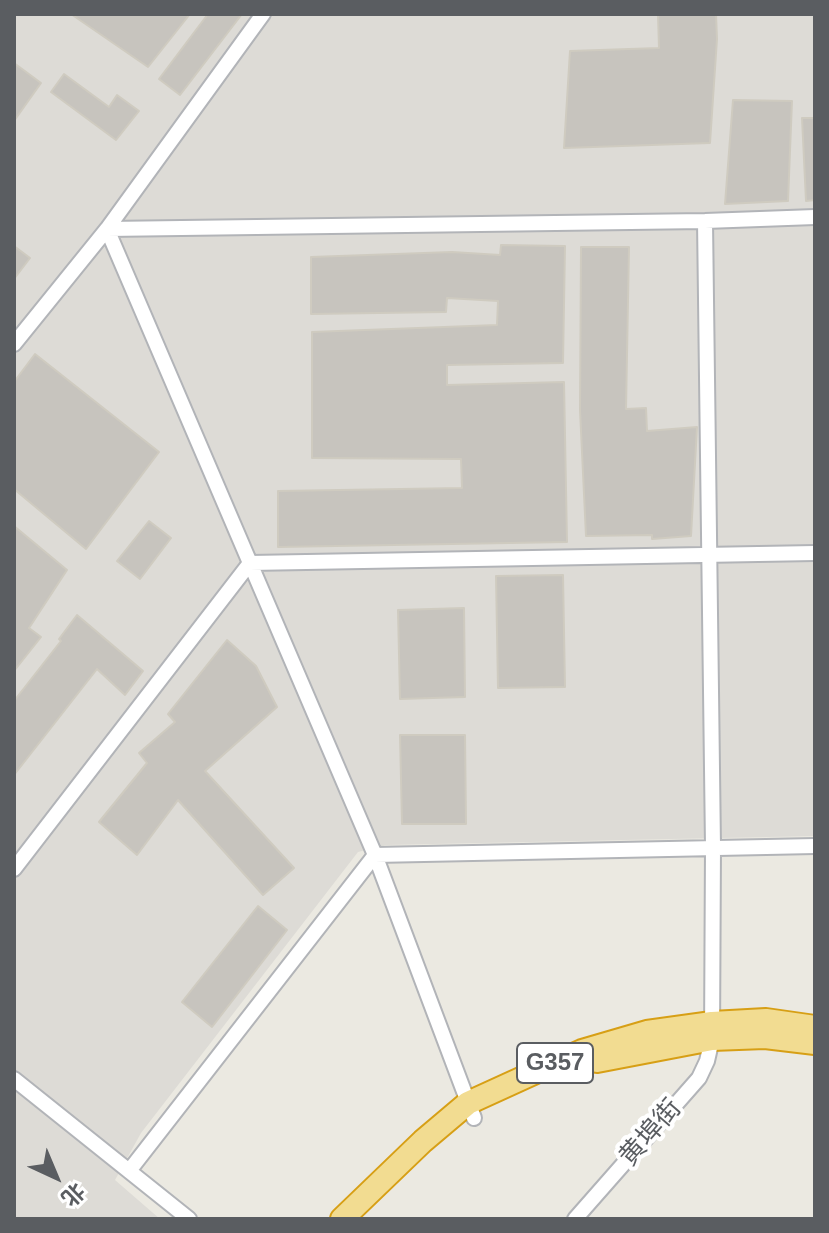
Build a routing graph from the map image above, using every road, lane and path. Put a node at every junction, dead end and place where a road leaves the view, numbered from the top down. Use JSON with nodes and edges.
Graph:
{"nodes":[{"id":1,"x":263,"y":14,"type":"edge"},
{"id":2,"x":815,"y":217,"type":"edge"},
{"id":3,"x":705,"y":221,"type":"junction"},
{"id":4,"x":107,"y":229,"type":"junction"},
{"id":5,"x":14,"y":344,"type":"edge"},
{"id":6,"x":815,"y":553,"type":"edge"},
{"id":7,"x":710,"y":555,"type":"junction"},
{"id":8,"x":250,"y":563,"type":"junction"},
{"id":9,"x":815,"y":846,"type":"edge"},
{"id":10,"x":713,"y":847,"type":"junction"},
{"id":11,"x":375,"y":855,"type":"junction"},
{"id":12,"x":14,"y":869,"type":"edge"},
{"id":13,"x":815,"y":1027,"type":"edge"},
{"id":14,"x":712,"y":1031,"type":"junction"},
{"id":15,"x":815,"y":1043,"type":"edge"},
{"id":16,"x":14,"y":1079,"type":"edge"},
{"id":17,"x":471,"y":1111,"type":"junction"},
{"id":18,"x":129,"y":1171,"type":"junction"},
{"id":19,"x":189,"y":1219,"type":"edge"},
{"id":20,"x":342,"y":1219,"type":"edge"},
{"id":21,"x":360,"y":1219,"type":"edge"},
{"id":22,"x":575,"y":1219,"type":"edge"}],
"edges":[{"from":1,"to":4,"type":"street"},
{"from":2,"to":3,"type":"street"},
{"from":3,"to":4,"type":"street"},
{"from":3,"to":7,"type":"street","name":"黄埠街"},
{"from":4,"to":5,"type":"street"},
{"from":4,"to":8,"type":"street"},
{"from":6,"to":7,"type":"street"},
{"from":7,"to":8,"type":"street"},
{"from":7,"to":10,"type":"street","name":"黄埠街"},
{"from":8,"to":11,"type":"street"},
{"from":8,"to":12,"type":"street"},
{"from":9,"to":10,"type":"street"},
{"from":10,"to":11,"type":"street"},
{"from":10,"to":14,"type":"street","name":"黄埠街"},
{"from":11,"to":17,"type":"street"},
{"from":11,"to":18,"type":"street"},
{"from":13,"to":14,"type":"highway","number":"G357"},
{"from":14,"to":15,"type":"highway","number":"G357"},
{"from":14,"to":17,"type":"highway","number":"G357"},
{"from":14,"to":22,"type":"street","name":"黄埠街"},
{"from":16,"to":18,"type":"street"},
{"from":17,"to":20,"type":"highway","number":"G357"},
{"from":17,"to":21,"type":"highway","number":"G357"},
{"from":18,"to":19,"type":"street"}]}
